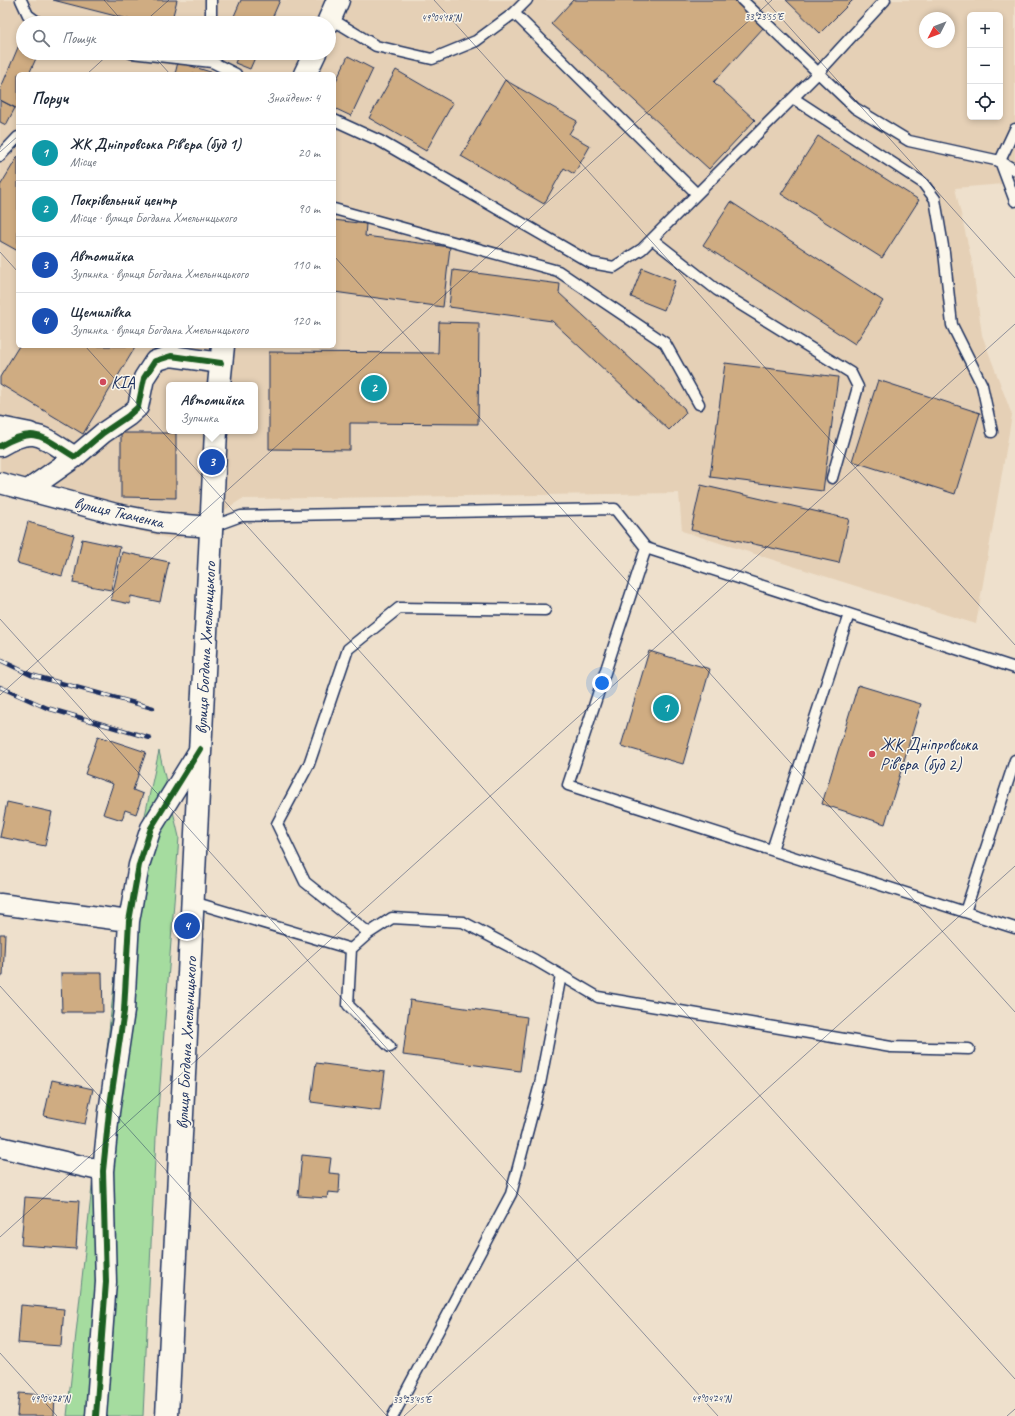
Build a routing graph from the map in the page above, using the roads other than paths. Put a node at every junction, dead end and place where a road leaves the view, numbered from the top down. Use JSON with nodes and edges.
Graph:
{"nodes":[{"id":1,"x":20,"y":0,"type":"edge"},
{"id":2,"x":211,"y":0,"type":"edge"},
{"id":3,"x":528,"y":0,"type":"edge"},
{"id":4,"x":742,"y":0,"type":"edge"},
{"id":5,"x":885,"y":0,"type":"edge"},
{"id":6,"x":514,"y":13,"type":"junction"},
{"id":7,"x":29,"y":16,"type":"edge"},
{"id":8,"x":211,"y":16,"type":"edge"},
{"id":9,"x":336,"y":17,"type":"edge"},
{"id":10,"x":215,"y":60,"type":"edge"},
{"id":11,"x":312,"y":60,"type":"edge"},
{"id":12,"x":233,"y":72,"type":"edge"},
{"id":13,"x":306,"y":72,"type":"edge"},
{"id":14,"x":818,"y":73,"type":"junction"},
{"id":15,"x":792,"y":98,"type":"junction"},
{"id":16,"x":336,"y":121,"type":"edge"},
{"id":17,"x":1015,"y":129,"type":"edge"},
{"id":18,"x":16,"y":139,"type":"edge"},
{"id":19,"x":0,"y":156,"type":"edge"},
{"id":20,"x":1000,"y":160,"type":"junction"},
{"id":21,"x":1015,"y":170,"type":"edge"},
{"id":22,"x":697,"y":194,"type":"junction"},
{"id":23,"x":1015,"y":201,"type":"edge"},
{"id":24,"x":336,"y":210,"type":"edge"},
{"id":25,"x":652,"y":239,"type":"junction"},
{"id":26,"x":168,"y":351,"type":"edge"},
{"id":27,"x":222,"y":354,"type":"edge"},
{"id":28,"x":219,"y":382,"type":"edge"},
{"id":29,"x":699,"y":404,"type":"dead end"},
{"id":30,"x":0,"y":426,"type":"edge"},
{"id":31,"x":992,"y":432,"type":"dead end"},
{"id":32,"x":30,"y":433,"type":"junction"},
{"id":33,"x":216,"y":434,"type":"edge"},
{"id":34,"x":0,"y":446,"type":"edge"},
{"id":35,"x":74,"y":457,"type":"junction"},
{"id":36,"x":832,"y":478,"type":"dead end"},
{"id":37,"x":0,"y":482,"type":"edge"},
{"id":38,"x":28,"y":490,"type":"junction"},
{"id":39,"x":211,"y":527,"type":"junction"},
{"id":40,"x":646,"y":548,"type":"junction"},
{"id":41,"x":545,"y":610,"type":"dead end"},
{"id":42,"x":849,"y":614,"type":"junction"},
{"id":43,"x":1015,"y":668,"type":"edge"},
{"id":44,"x":200,"y":749,"type":"junction"},
{"id":45,"x":1015,"y":760,"type":"edge"},
{"id":46,"x":772,"y":850,"type":"junction"},
{"id":47,"x":193,"y":902,"type":"junction"},
{"id":48,"x":0,"y":904,"type":"edge"},
{"id":49,"x":965,"y":912,"type":"junction"},
{"id":50,"x":129,"y":921,"type":"junction"},
{"id":51,"x":1015,"y":928,"type":"edge"},
{"id":52,"x":369,"y":933,"type":"junction"},
{"id":53,"x":352,"y":949,"type":"junction"},
{"id":54,"x":561,"y":975,"type":"junction"},
{"id":55,"x":390,"y":1047,"type":"dead end"},
{"id":56,"x":969,"y":1049,"type":"dead end"},
{"id":57,"x":0,"y":1147,"type":"edge"},
{"id":58,"x":103,"y":1171,"type":"junction"},
{"id":59,"x":96,"y":1416,"type":"edge"},
{"id":60,"x":167,"y":1416,"type":"edge"},
{"id":61,"x":393,"y":1416,"type":"edge"}],
"edges":[{"from":1,"to":7,"type":"lane"},
{"from":2,"to":8,"type":"lane"},
{"from":3,"to":6,"type":"lane"},
{"from":4,"to":14,"type":"lane"},
{"from":5,"to":14,"type":"lane"},
{"from":6,"to":9,"type":"lane"},
{"from":6,"to":22,"type":"lane"},
{"from":10,"to":12,"type":"lane"},
{"from":11,"to":13,"type":"main road"},
{"from":14,"to":15,"type":"lane"},
{"from":14,"to":20,"type":"lane"},
{"from":15,"to":22,"type":"lane"},
{"from":15,"to":31,"type":"lane"},
{"from":16,"to":25,"type":"lane"},
{"from":17,"to":20,"type":"lane"},
{"from":18,"to":19,"type":"lane"},
{"from":20,"to":21,"type":"lane"},
{"from":20,"to":23,"type":"lane"},
{"from":22,"to":25,"type":"lane"},
{"from":24,"to":29,"type":"lane"},
{"from":25,"to":36,"type":"lane"},
{"from":26,"to":27,"type":"street"},
{"from":26,"to":35,"type":"street"},
{"from":27,"to":28,"type":"main road"},
{"from":30,"to":32,"type":"street"},
{"from":32,"to":34,"type":"street"},
{"from":32,"to":35,"type":"street"},
{"from":33,"to":39,"type":"main road","name":"вулиця Богдана Хмельницького"},
{"from":35,"to":38,"type":"street"},
{"from":37,"to":38,"type":"street","name":"вулиця Ткаченка"},
{"from":38,"to":39,"type":"street","name":"вулиця Ткаченка"},
{"from":39,"to":40,"type":"lane"},
{"from":39,"to":44,"type":"main road","name":"вулиця Богдана Хмельницького"},
{"from":40,"to":42,"type":"lane"},
{"from":40,"to":46,"type":"lane"},
{"from":41,"to":52,"type":"lane"},
{"from":42,"to":43,"type":"lane"},
{"from":42,"to":46,"type":"lane"},
{"from":44,"to":47,"type":"main road","name":"вулиця Богдана Хмельницького"},
{"from":44,"to":50,"type":"street"},
{"from":45,"to":49,"type":"lane"},
{"from":46,"to":49,"type":"lane"},
{"from":47,"to":53,"type":"lane"},
{"from":47,"to":60,"type":"main road","name":"вулиця Богдана Хмельницького"},
{"from":48,"to":50,"type":"street"},
{"from":49,"to":51,"type":"lane"},
{"from":50,"to":58,"type":"street"},
{"from":52,"to":53,"type":"lane"},
{"from":52,"to":54,"type":"lane"},
{"from":53,"to":55,"type":"lane"},
{"from":54,"to":56,"type":"lane"},
{"from":54,"to":61,"type":"lane"},
{"from":57,"to":58,"type":"street"},
{"from":58,"to":59,"type":"street"}]}
